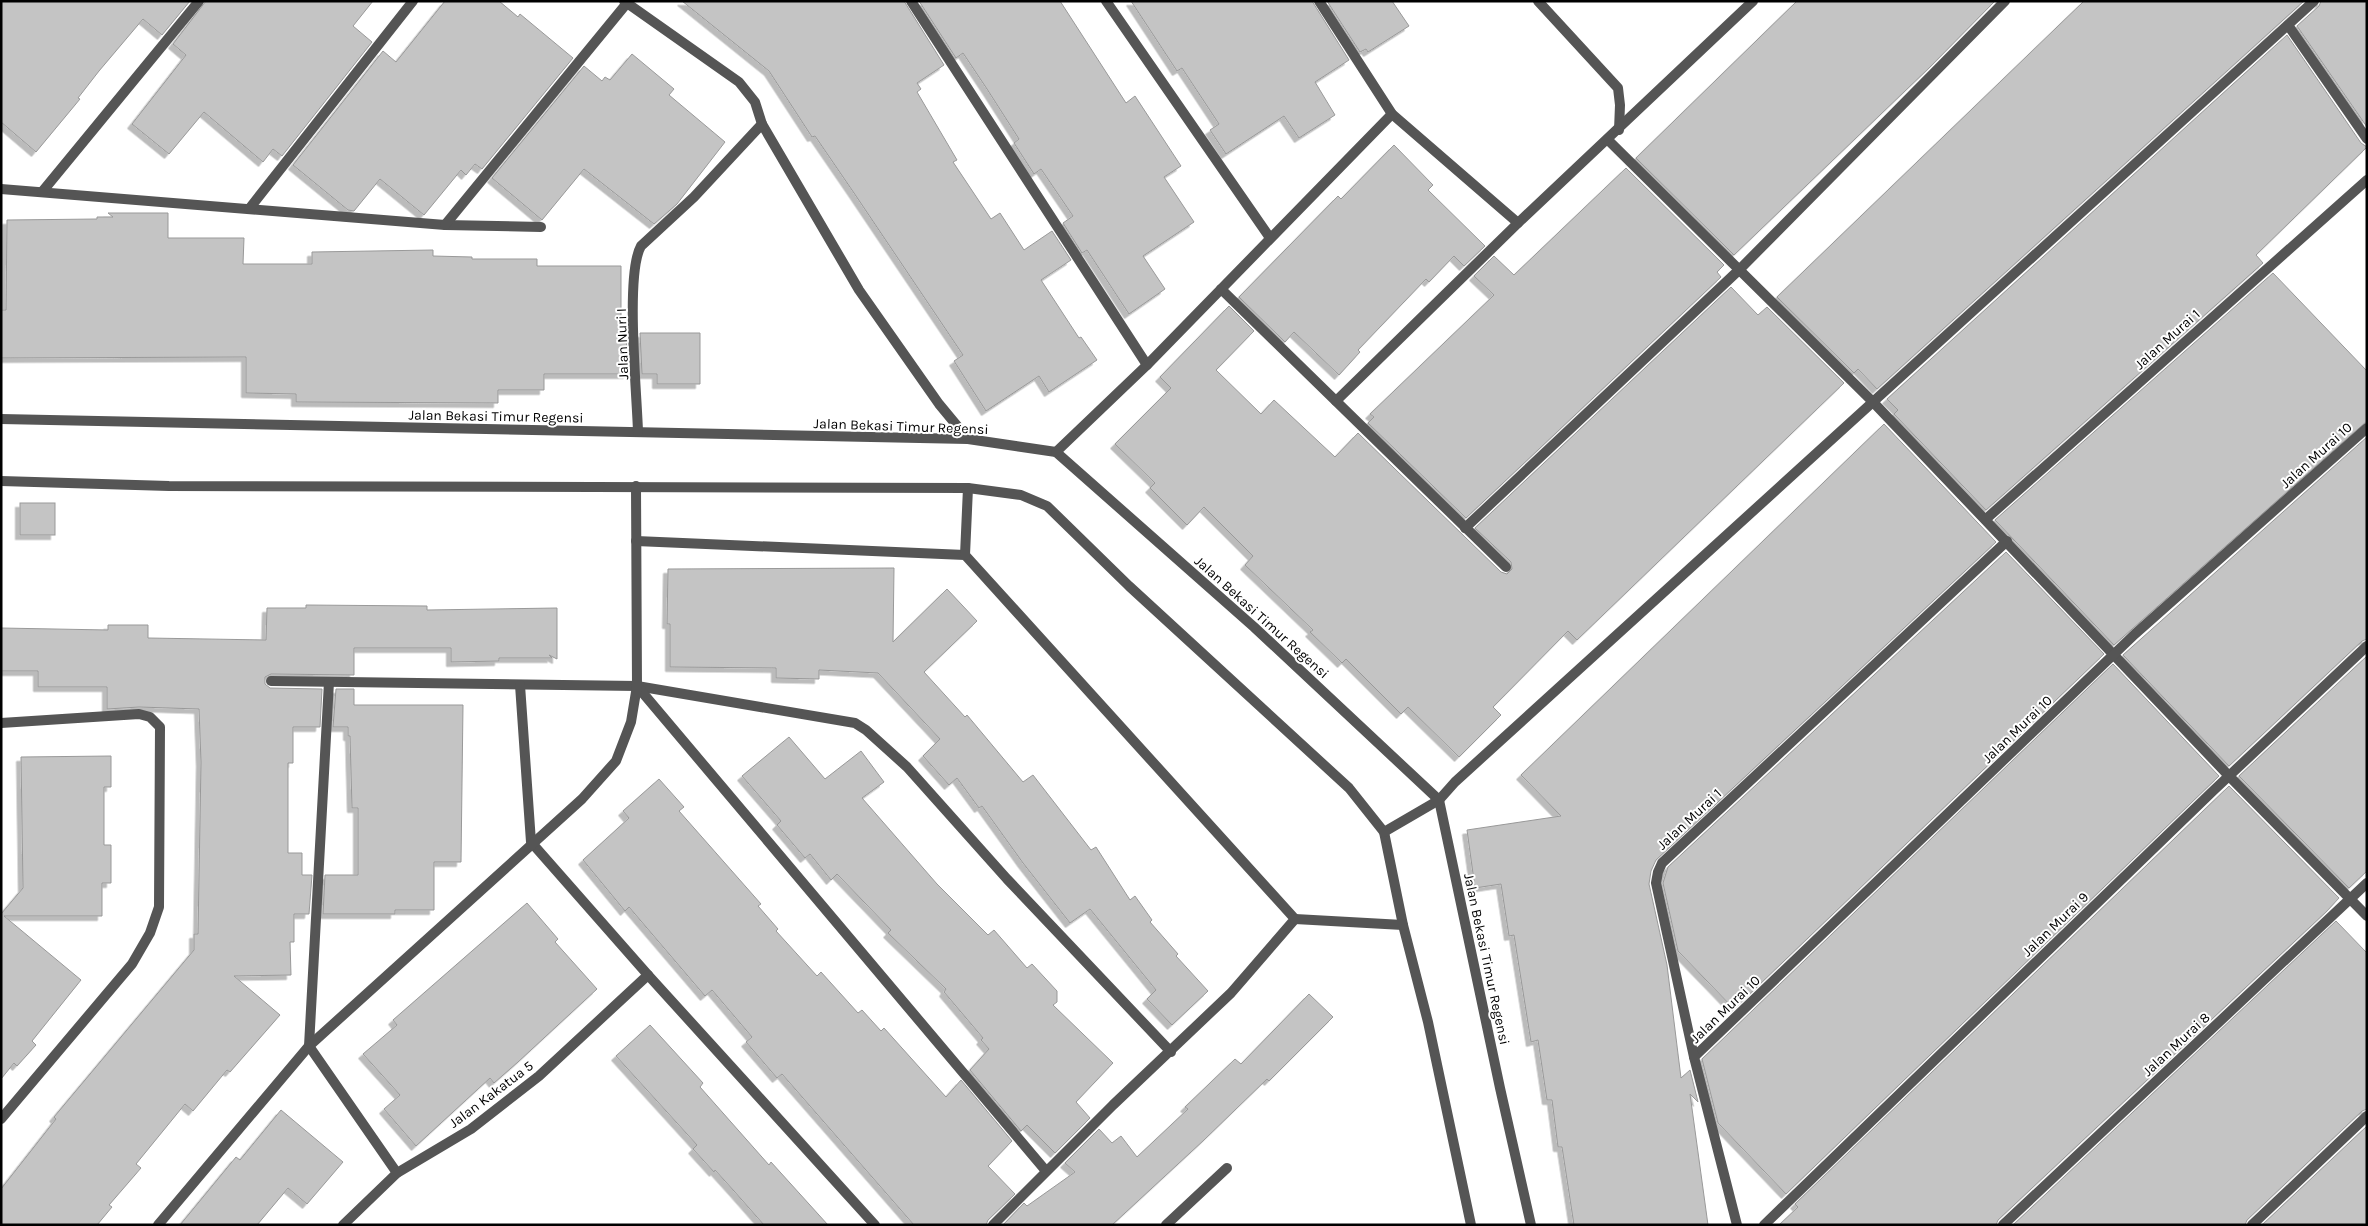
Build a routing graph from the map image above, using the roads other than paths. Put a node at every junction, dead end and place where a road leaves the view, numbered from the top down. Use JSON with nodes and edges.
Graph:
{"nodes":[{"id":1,"x":199,"y":1,"type":"edge"},
{"id":2,"x":413,"y":1,"type":"edge"},
{"id":3,"x":910,"y":1,"type":"edge"},
{"id":4,"x":1106,"y":1,"type":"edge"},
{"id":5,"x":1319,"y":1,"type":"edge"},
{"id":6,"x":1538,"y":1,"type":"edge"},
{"id":7,"x":1753,"y":1,"type":"edge"},
{"id":8,"x":2004,"y":1,"type":"edge"},
{"id":9,"x":2314,"y":1,"type":"edge"},
{"id":10,"x":625,"y":2,"type":"edge"},
{"id":11,"x":2288,"y":25,"type":"junction"},
{"id":12,"x":1392,"y":114,"type":"junction"},
{"id":13,"x":762,"y":124,"type":"junction"},
{"id":14,"x":1619,"y":130,"type":"junction"},
{"id":15,"x":2367,"y":139,"type":"edge"},
{"id":16,"x":1608,"y":140,"type":"junction"},
{"id":17,"x":2367,"y":180,"type":"edge"},
{"id":18,"x":1,"y":189,"type":"edge"},
{"id":19,"x":42,"y":192,"type":"junction"},
{"id":20,"x":249,"y":209,"type":"junction"},
{"id":21,"x":1518,"y":223,"type":"junction"},
{"id":22,"x":445,"y":225,"type":"junction"},
{"id":23,"x":541,"y":227,"type":"dead end"},
{"id":24,"x":1270,"y":238,"type":"junction"},
{"id":25,"x":1740,"y":269,"type":"junction"},
{"id":26,"x":1221,"y":289,"type":"junction"},
{"id":27,"x":1147,"y":365,"type":"junction"},
{"id":28,"x":1336,"y":402,"type":"junction"},
{"id":29,"x":1873,"y":402,"type":"junction"},
{"id":30,"x":1,"y":419,"type":"edge"},
{"id":31,"x":2367,"y":428,"type":"edge"},
{"id":32,"x":638,"y":432,"type":"junction"},
{"id":33,"x":968,"y":439,"type":"junction"},
{"id":34,"x":1056,"y":452,"type":"junction"},
{"id":35,"x":1,"y":481,"type":"edge"},
{"id":36,"x":636,"y":486,"type":"junction"},
{"id":37,"x":968,"y":488,"type":"junction"},
{"id":38,"x":1986,"y":520,"type":"junction"},
{"id":39,"x":1465,"y":528,"type":"junction"},
{"id":40,"x":2007,"y":541,"type":"junction"},
{"id":41,"x":636,"y":542,"type":"junction"},
{"id":42,"x":965,"y":555,"type":"junction"},
{"id":43,"x":1506,"y":567,"type":"dead end"},
{"id":44,"x":2367,"y":646,"type":"edge"},
{"id":45,"x":2115,"y":654,"type":"junction"},
{"id":46,"x":271,"y":681,"type":"dead end"},
{"id":47,"x":329,"y":682,"type":"junction"},
{"id":48,"x":520,"y":685,"type":"junction"},
{"id":49,"x":637,"y":686,"type":"junction"},
{"id":50,"x":1,"y":722,"type":"edge"},
{"id":51,"x":2229,"y":776,"type":"junction"},
{"id":52,"x":1439,"y":800,"type":"junction"},
{"id":53,"x":1384,"y":832,"type":"junction"},
{"id":54,"x":531,"y":842,"type":"junction"},
{"id":55,"x":2367,"y":883,"type":"edge"},
{"id":56,"x":2350,"y":899,"type":"junction"},
{"id":57,"x":2367,"y":916,"type":"edge"},
{"id":58,"x":1295,"y":919,"type":"junction"},
{"id":59,"x":1403,"y":925,"type":"junction"},
{"id":60,"x":648,"y":975,"type":"junction"},
{"id":61,"x":309,"y":1046,"type":"junction"},
{"id":62,"x":1170,"y":1052,"type":"junction"},
{"id":63,"x":1694,"y":1057,"type":"junction"},
{"id":64,"x":2367,"y":1116,"type":"edge"},
{"id":65,"x":1,"y":1119,"type":"edge"},
{"id":66,"x":1226,"y":1168,"type":"dead end"},
{"id":67,"x":1046,"y":1171,"type":"junction"},
{"id":68,"x":397,"y":1173,"type":"junction"},
{"id":69,"x":158,"y":1225,"type":"edge"},
{"id":70,"x":343,"y":1225,"type":"edge"},
{"id":71,"x":875,"y":1225,"type":"edge"},
{"id":72,"x":993,"y":1225,"type":"edge"},
{"id":73,"x":1166,"y":1225,"type":"edge"},
{"id":74,"x":1471,"y":1225,"type":"edge"},
{"id":75,"x":1531,"y":1225,"type":"edge"},
{"id":76,"x":1737,"y":1225,"type":"edge"},
{"id":77,"x":1764,"y":1225,"type":"edge"},
{"id":78,"x":2003,"y":1225,"type":"edge"},
{"id":79,"x":2252,"y":1225,"type":"edge"}],
"edges":[{"from":1,"to":19,"type":"street"},
{"from":2,"to":20,"type":"street"},
{"from":3,"to":27,"type":"street"},
{"from":4,"to":24,"type":"street"},
{"from":5,"to":12,"type":"street"},
{"from":6,"to":14,"type":"street"},
{"from":7,"to":14,"type":"street"},
{"from":8,"to":25,"type":"street"},
{"from":9,"to":11,"type":"street"},
{"from":10,"to":13,"type":"street"},
{"from":10,"to":22,"type":"street"},
{"from":11,"to":15,"type":"street"},
{"from":11,"to":29,"type":"street"},
{"from":12,"to":21,"type":"street"},
{"from":12,"to":24,"type":"street"},
{"from":13,"to":32,"type":"street","name":"Jalan Nuri I"},
{"from":13,"to":33,"type":"street"},
{"from":14,"to":16,"type":"street"},
{"from":16,"to":21,"type":"street"},
{"from":16,"to":25,"type":"street"},
{"from":17,"to":38,"type":"street","name":"Jalan Murai 1"},
{"from":18,"to":19,"type":"street"},
{"from":19,"to":20,"type":"street"},
{"from":20,"to":22,"type":"street"},
{"from":21,"to":28,"type":"street"},
{"from":22,"to":23,"type":"street"},
{"from":24,"to":26,"type":"street"},
{"from":25,"to":29,"type":"street"},
{"from":25,"to":39,"type":"street"},
{"from":26,"to":27,"type":"street"},
{"from":26,"to":28,"type":"street"},
{"from":27,"to":34,"type":"street"},
{"from":28,"to":39,"type":"street"},
{"from":29,"to":38,"type":"street"},
{"from":29,"to":52,"type":"street"},
{"from":30,"to":32,"type":"street","name":"Jalan Bekasi Timur Regensi"},
{"from":31,"to":45,"type":"street","name":"Jalan Murai 10"},
{"from":32,"to":33,"type":"street","name":"Jalan Bekasi Timur Regensi"},
{"from":33,"to":34,"type":"street","name":"Jalan Bekasi Timur Regensi"},
{"from":34,"to":52,"type":"street","name":"Jalan Bekasi Timur Regensi"},
{"from":35,"to":36,"type":"street"},
{"from":36,"to":37,"type":"street"},
{"from":36,"to":41,"type":"street"},
{"from":37,"to":42,"type":"street"},
{"from":37,"to":53,"type":"street"},
{"from":38,"to":40,"type":"street"},
{"from":39,"to":43,"type":"street"},
{"from":40,"to":45,"type":"street"},
{"from":40,"to":63,"type":"street","name":"Jalan Murai 1"},
{"from":41,"to":42,"type":"street"},
{"from":41,"to":49,"type":"street"},
{"from":42,"to":58,"type":"street"},
{"from":44,"to":51,"type":"street","name":"Jalan Murai 9"},
{"from":45,"to":51,"type":"street"},
{"from":45,"to":63,"type":"street","name":"Jalan Murai 10"},
{"from":46,"to":47,"type":"street"},
{"from":47,"to":48,"type":"street"},
{"from":47,"to":61,"type":"street"},
{"from":48,"to":49,"type":"street"},
{"from":48,"to":54,"type":"street"},
{"from":49,"to":54,"type":"street"},
{"from":49,"to":62,"type":"street"},
{"from":49,"to":67,"type":"street"},
{"from":50,"to":65,"type":"street"},
{"from":51,"to":56,"type":"street"},
{"from":51,"to":77,"type":"street","name":"Jalan Murai 9"},
{"from":52,"to":53,"type":"street"},
{"from":52,"to":75,"type":"street","name":"Jalan Bekasi Timur Regensi"},
{"from":53,"to":59,"type":"street"},
{"from":54,"to":60,"type":"street"},
{"from":54,"to":61,"type":"street"},
{"from":55,"to":56,"type":"street","name":"Jalan Murai 8"},
{"from":56,"to":57,"type":"street"},
{"from":56,"to":78,"type":"street","name":"Jalan Murai 8"},
{"from":58,"to":59,"type":"street"},
{"from":58,"to":62,"type":"street"},
{"from":59,"to":74,"type":"street"},
{"from":60,"to":68,"type":"street","name":"Jalan Kakatua 5"},
{"from":60,"to":71,"type":"street"},
{"from":61,"to":68,"type":"street"},
{"from":61,"to":69,"type":"street"},
{"from":62,"to":67,"type":"street"},
{"from":63,"to":76,"type":"street","name":"Jalan Murai 1"},
{"from":64,"to":79,"type":"street"},
{"from":66,"to":73,"type":"street"},
{"from":67,"to":72,"type":"street"},
{"from":68,"to":70,"type":"street","name":"Jalan Kakatua 5"}]}
